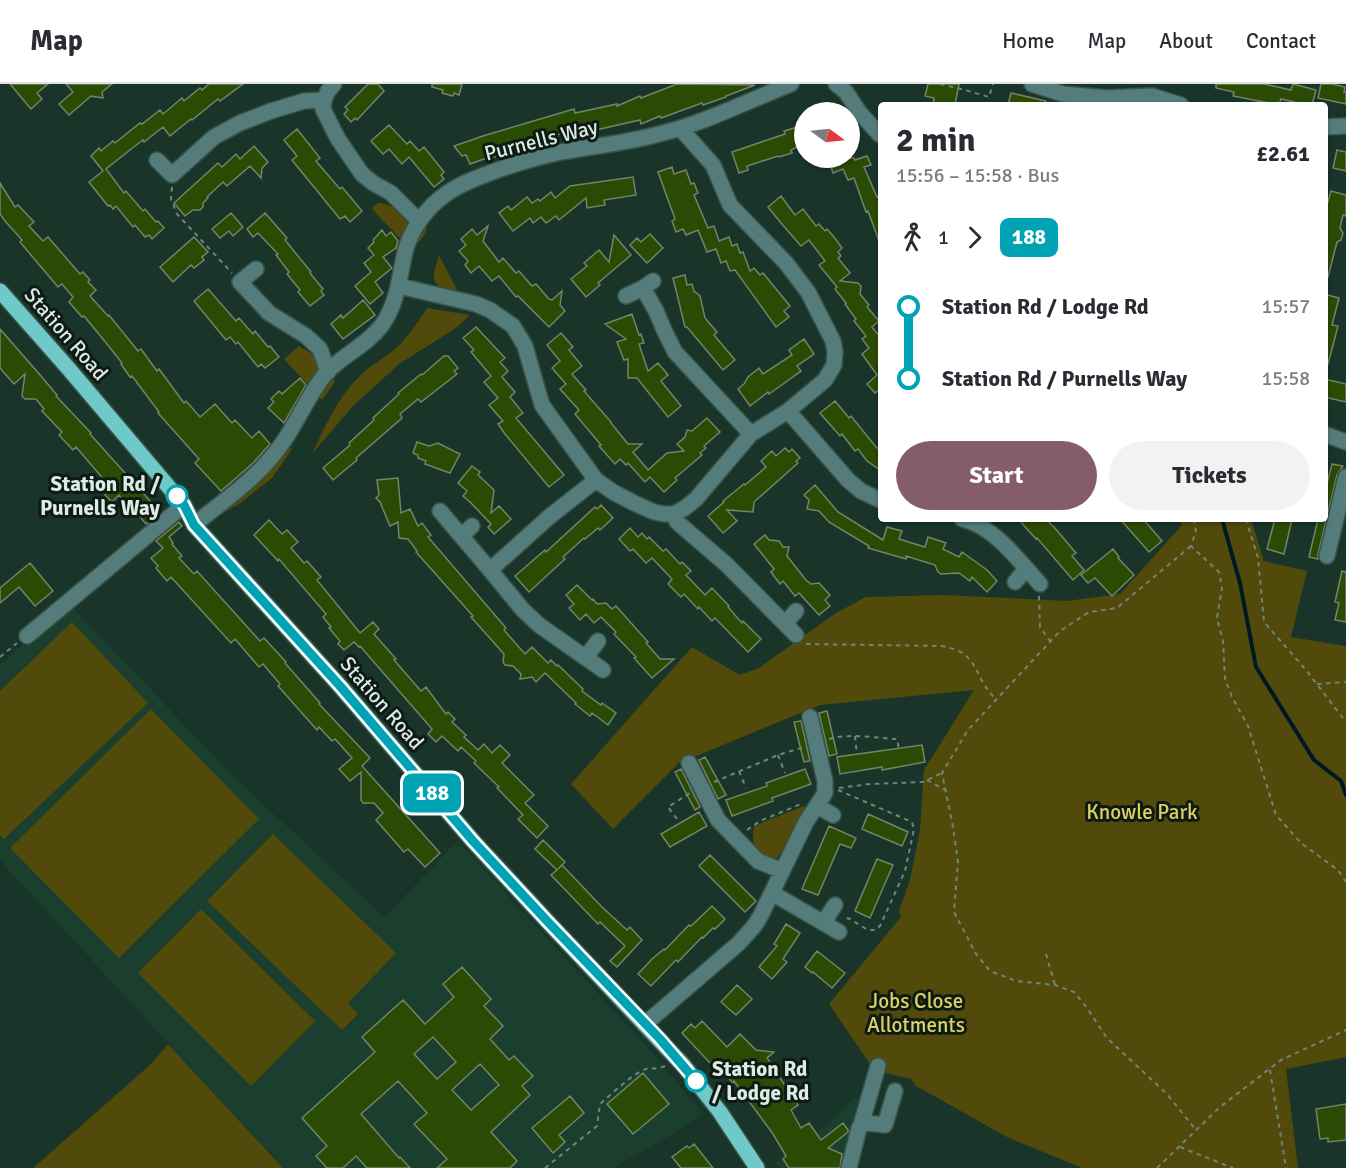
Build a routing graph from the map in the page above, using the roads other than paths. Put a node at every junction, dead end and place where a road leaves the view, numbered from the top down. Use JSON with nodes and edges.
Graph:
{"nodes":[{"id":1,"x":334,"y":84,"type":"edge"},
{"id":2,"x":791,"y":84,"type":"edge"},
{"id":3,"x":836,"y":84,"type":"edge"},
{"id":4,"x":1032,"y":84,"type":"edge"},
{"id":5,"x":1062,"y":99,"type":"edge"},
{"id":6,"x":324,"y":100,"type":"junction"},
{"id":7,"x":1170,"y":102,"type":"edge"},
{"id":8,"x":1346,"y":126,"type":"edge"},
{"id":9,"x":1328,"y":127,"type":"edge"},
{"id":10,"x":680,"y":128,"type":"junction"},
{"id":11,"x":878,"y":133,"type":"edge"},
{"id":12,"x":158,"y":160,"type":"dead end"},
{"id":13,"x":419,"y":221,"type":"junction"},
{"id":14,"x":256,"y":269,"type":"dead end"},
{"id":15,"x":399,"y":286,"type":"junction"},
{"id":16,"x":0,"y":291,"type":"edge"},
{"id":17,"x":626,"y":296,"type":"dead end"},
{"id":18,"x":328,"y":372,"type":"junction"},
{"id":19,"x":788,"y":411,"type":"junction"},
{"id":20,"x":751,"y":434,"type":"junction"},
{"id":21,"x":1328,"y":435,"type":"edge"},
{"id":22,"x":1346,"y":442,"type":"edge"},
{"id":23,"x":1346,"y":477,"type":"edge"},
{"id":24,"x":596,"y":480,"type":"junction"},
{"id":25,"x":878,"y":499,"type":"edge"},
{"id":26,"x":184,"y":505,"type":"junction"},
{"id":27,"x":440,"y":511,"type":"dead end"},
{"id":28,"x":674,"y":514,"type":"junction"},
{"id":29,"x":974,"y":522,"type":"edge"},
{"id":30,"x":194,"y":525,"type":"junction"},
{"id":31,"x":1327,"y":556,"type":"dead end"},
{"id":32,"x":1026,"y":569,"type":"junction"},
{"id":33,"x":490,"y":570,"type":"junction"},
{"id":34,"x":1015,"y":582,"type":"dead end"},
{"id":35,"x":1040,"y":584,"type":"road end"},
{"id":36,"x":796,"y":611,"type":"dead end"},
{"id":37,"x":785,"y":624,"type":"junction"},
{"id":38,"x":796,"y":635,"type":"road end"},
{"id":39,"x":27,"y":636,"type":"road end"},
{"id":40,"x":598,"y":641,"type":"dead end"},
{"id":41,"x":586,"y":657,"type":"junction"},
{"id":42,"x":603,"y":670,"type":"dead end"},
{"id":43,"x":810,"y":717,"type":"dead end"},
{"id":44,"x":689,"y":763,"type":"dead end"},
{"id":45,"x":817,"y":800,"type":"junction"},
{"id":46,"x":833,"y":815,"type":"dead end"},
{"id":47,"x":782,"y":872,"type":"junction"},
{"id":48,"x":772,"y":892,"type":"junction"},
{"id":49,"x":835,"y":905,"type":"dead end"},
{"id":50,"x":824,"y":922,"type":"junction"},
{"id":51,"x":838,"y":932,"type":"road end"},
{"id":52,"x":645,"y":1024,"type":"junction"},
{"id":53,"x":878,"y":1066,"type":"dead end"},
{"id":54,"x":895,"y":1090,"type":"dead end"},
{"id":55,"x":861,"y":1125,"type":"junction"},
{"id":56,"x":757,"y":1168,"type":"edge"},
{"id":57,"x":849,"y":1168,"type":"edge"}],
"edges":[{"from":1,"to":6,"type":"street"},
{"from":2,"to":10,"type":"street","name":"Purnells Way"},
{"from":3,"to":11,"type":"street"},
{"from":4,"to":5,"type":"street"},
{"from":5,"to":7,"type":"street"},
{"from":6,"to":12,"type":"street"},
{"from":6,"to":13,"type":"street"},
{"from":8,"to":9,"type":"street"},
{"from":10,"to":13,"type":"street","name":"Purnells Way"},
{"from":10,"to":19,"type":"street"},
{"from":13,"to":15,"type":"street","name":"Purnells Way"},
{"from":14,"to":18,"type":"street"},
{"from":15,"to":18,"type":"street","name":"Purnells Way"},
{"from":15,"to":24,"type":"street"},
{"from":16,"to":26,"type":"main road","name":"Station Road"},
{"from":17,"to":20,"type":"street"},
{"from":18,"to":30,"type":"street","name":"Purnells Way"},
{"from":19,"to":20,"type":"street"},
{"from":19,"to":25,"type":"street"},
{"from":20,"to":28,"type":"street"},
{"from":21,"to":22,"type":"street"},
{"from":23,"to":31,"type":"street"},
{"from":24,"to":28,"type":"street"},
{"from":24,"to":33,"type":"street"},
{"from":26,"to":30,"type":"main road","name":"Station Road"},
{"from":26,"to":39,"type":"street"},
{"from":27,"to":33,"type":"street"},
{"from":28,"to":37,"type":"street"},
{"from":29,"to":32,"type":"street"},
{"from":30,"to":52,"type":"main road","name":"Station Road"},
{"from":32,"to":34,"type":"street"},
{"from":32,"to":35,"type":"street"},
{"from":33,"to":41,"type":"street"},
{"from":36,"to":37,"type":"street"},
{"from":37,"to":38,"type":"street"},
{"from":40,"to":41,"type":"street"},
{"from":41,"to":42,"type":"street"},
{"from":43,"to":45,"type":"street"},
{"from":44,"to":47,"type":"street"},
{"from":45,"to":46,"type":"street"},
{"from":45,"to":47,"type":"street"},
{"from":47,"to":48,"type":"street"},
{"from":48,"to":50,"type":"street"},
{"from":48,"to":52,"type":"street"},
{"from":49,"to":50,"type":"street"},
{"from":50,"to":51,"type":"street"},
{"from":52,"to":56,"type":"main road","name":"Station Road"},
{"from":53,"to":55,"type":"street"},
{"from":54,"to":55,"type":"street"},
{"from":55,"to":57,"type":"street"}]}
